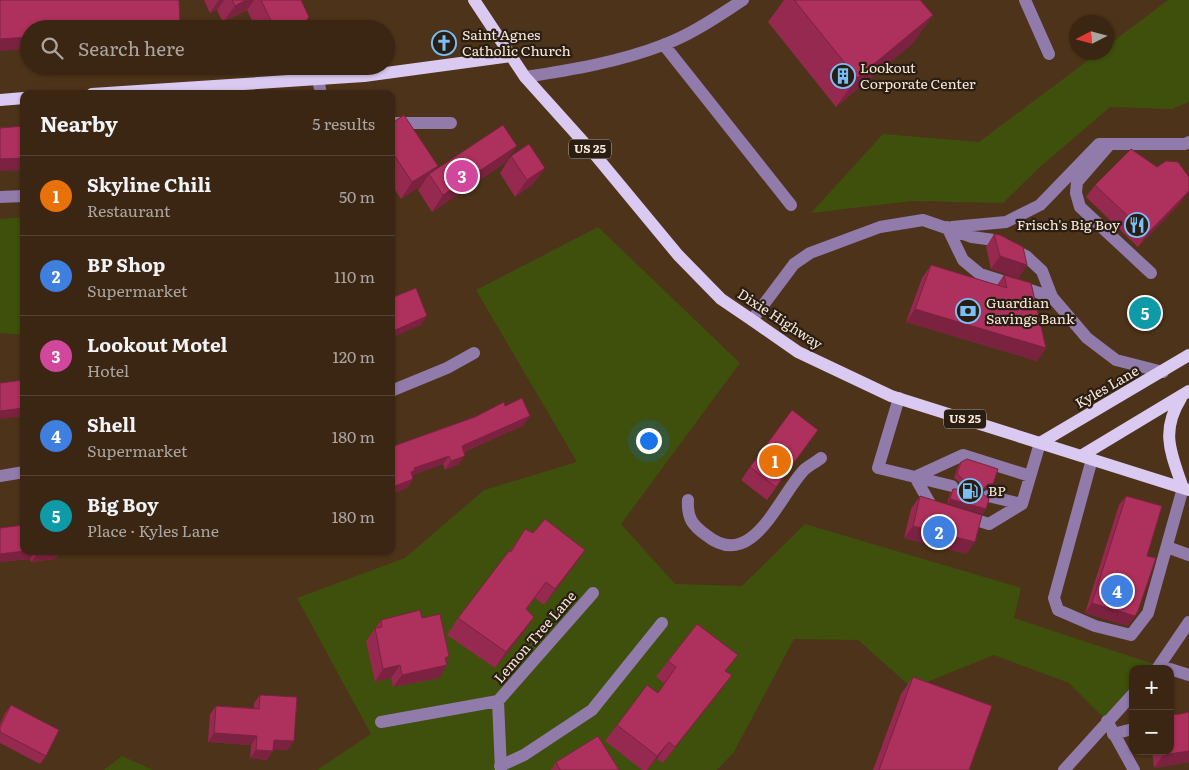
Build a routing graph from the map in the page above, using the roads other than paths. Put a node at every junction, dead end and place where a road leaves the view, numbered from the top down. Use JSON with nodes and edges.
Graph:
{"nodes":[{"id":1,"x":474,"y":0,"type":"edge"},
{"id":2,"x":743,"y":0,"type":"edge"},
{"id":3,"x":1025,"y":0,"type":"edge"},
{"id":4,"x":664,"y":45,"type":"junction"},
{"id":5,"x":1050,"y":54,"type":"dead end"},
{"id":6,"x":512,"y":56,"type":"junction"},
{"id":7,"x":395,"y":72,"type":"edge"},
{"id":8,"x":312,"y":75,"type":"edge"},
{"id":9,"x":324,"y":75,"type":"edge"},
{"id":10,"x":344,"y":75,"type":"edge"},
{"id":11,"x":371,"y":75,"type":"edge"},
{"id":12,"x":525,"y":77,"type":"junction"},
{"id":13,"x":138,"y":90,"type":"edge"},
{"id":14,"x":322,"y":90,"type":"edge"},
{"id":15,"x":20,"y":98,"type":"edge"},
{"id":16,"x":0,"y":100,"type":"edge"},
{"id":17,"x":395,"y":123,"type":"edge"},
{"id":18,"x":451,"y":123,"type":"dead end"},
{"id":19,"x":1187,"y":143,"type":"edge"},
{"id":20,"x":1110,"y":144,"type":"junction"},
{"id":21,"x":20,"y":196,"type":"edge"},
{"id":22,"x":0,"y":198,"type":"edge"},
{"id":23,"x":791,"y":205,"type":"dead end"},
{"id":24,"x":947,"y":227,"type":"junction"},
{"id":25,"x":1151,"y":273,"type":"dead end"},
{"id":26,"x":1052,"y":297,"type":"junction"},
{"id":27,"x":752,"y":320,"type":"junction"},
{"id":28,"x":474,"y":353,"type":"dead end"},
{"id":29,"x":1189,"y":356,"type":"edge"},
{"id":30,"x":1163,"y":372,"type":"junction"},
{"id":31,"x":395,"y":389,"type":"edge"},
{"id":32,"x":1186,"y":393,"type":"edge"},
{"id":33,"x":899,"y":398,"type":"junction"},
{"id":34,"x":1040,"y":443,"type":"junction"},
{"id":35,"x":1086,"y":457,"type":"junction"},
{"id":36,"x":821,"y":458,"type":"dead end"},
{"id":37,"x":20,"y":473,"type":"edge"},
{"id":38,"x":0,"y":476,"type":"edge"},
{"id":39,"x":1030,"y":476,"type":"junction"},
{"id":40,"x":915,"y":478,"type":"junction"},
{"id":41,"x":952,"y":486,"type":"dead end"},
{"id":42,"x":1186,"y":489,"type":"edge"},
{"id":43,"x":988,"y":496,"type":"edge"},
{"id":44,"x":688,"y":500,"type":"dead end"},
{"id":45,"x":1022,"y":504,"type":"junction"},
{"id":46,"x":1167,"y":546,"type":"junction"},
{"id":47,"x":1189,"y":554,"type":"edge"},
{"id":48,"x":593,"y":593,"type":"dead end"},
{"id":49,"x":1189,"y":622,"type":"edge"},
{"id":50,"x":662,"y":623,"type":"dead end"},
{"id":51,"x":1166,"y":665,"type":"edge"},
{"id":52,"x":1174,"y":671,"type":"edge"},
{"id":53,"x":1189,"y":675,"type":"edge"},
{"id":54,"x":1129,"y":698,"type":"edge"},
{"id":55,"x":498,"y":701,"type":"junction"},
{"id":56,"x":381,"y":722,"type":"dead end"},
{"id":57,"x":1107,"y":722,"type":"junction"},
{"id":58,"x":1129,"y":730,"type":"edge"},
{"id":59,"x":1113,"y":734,"type":"junction"},
{"id":60,"x":500,"y":768,"type":"edge"},
{"id":61,"x":1133,"y":769,"type":"edge"},
{"id":62,"x":1064,"y":770,"type":"edge"}],
"edges":[{"from":1,"to":6,"type":"main road","name":"Dixie Highway","number":"US 25"},
{"from":2,"to":4,"type":"street"},
{"from":3,"to":5,"type":"street"},
{"from":4,"to":12,"type":"street"},
{"from":4,"to":23,"type":"street"},
{"from":6,"to":7,"type":"main road"},
{"from":6,"to":12,"type":"main road","name":"Dixie Highway","number":"US 25"},
{"from":8,"to":13,"type":"main road"},
{"from":9,"to":14,"type":"street"},
{"from":10,"to":11,"type":"main road"},
{"from":12,"to":27,"type":"main road","name":"Dixie Highway","number":"US 25"},
{"from":15,"to":16,"type":"main road"},
{"from":17,"to":18,"type":"street"},
{"from":19,"to":20,"type":"street"},
{"from":20,"to":24,"type":"street"},
{"from":20,"to":25,"type":"street"},
{"from":21,"to":22,"type":"street"},
{"from":24,"to":26,"type":"street"},
{"from":24,"to":26,"type":"street"},
{"from":24,"to":27,"type":"street"},
{"from":26,"to":30,"type":"street"},
{"from":27,"to":33,"type":"main road","name":"Dixie Highway","number":"US 25"},
{"from":28,"to":31,"type":"street"},
{"from":29,"to":30,"type":"main road","name":"Kyles Lane"},
{"from":30,"to":34,"type":"main road","name":"Kyles Lane"},
{"from":32,"to":35,"type":"main road"},
{"from":32,"to":42,"type":"main road"},
{"from":33,"to":34,"type":"main road","name":"Dixie Highway","number":"US 25"},
{"from":33,"to":40,"type":"street"},
{"from":34,"to":35,"type":"main road","name":"Dixie Highway","number":"US 25"},
{"from":34,"to":39,"type":"street"},
{"from":35,"to":42,"type":"main road","name":"Dixie Highway","number":"US 25"},
{"from":35,"to":46,"type":"street"},
{"from":36,"to":44,"type":"street"},
{"from":37,"to":38,"type":"street"},
{"from":39,"to":40,"type":"street"},
{"from":39,"to":45,"type":"street"},
{"from":40,"to":41,"type":"street"},
{"from":40,"to":45,"type":"street"},
{"from":42,"to":46,"type":"street"},
{"from":43,"to":45,"type":"street"},
{"from":46,"to":47,"type":"street"},
{"from":48,"to":55,"type":"street","name":"Lemon Tree Lane"},
{"from":49,"to":51,"type":"street"},
{"from":50,"to":60,"type":"street"},
{"from":52,"to":53,"type":"street"},
{"from":54,"to":57,"type":"street"},
{"from":55,"to":56,"type":"street","name":"Lemon Tree Lane"},
{"from":55,"to":60,"type":"street"},
{"from":57,"to":59,"type":"street"},
{"from":57,"to":62,"type":"street"},
{"from":58,"to":59,"type":"street"},
{"from":59,"to":61,"type":"street"}]}
